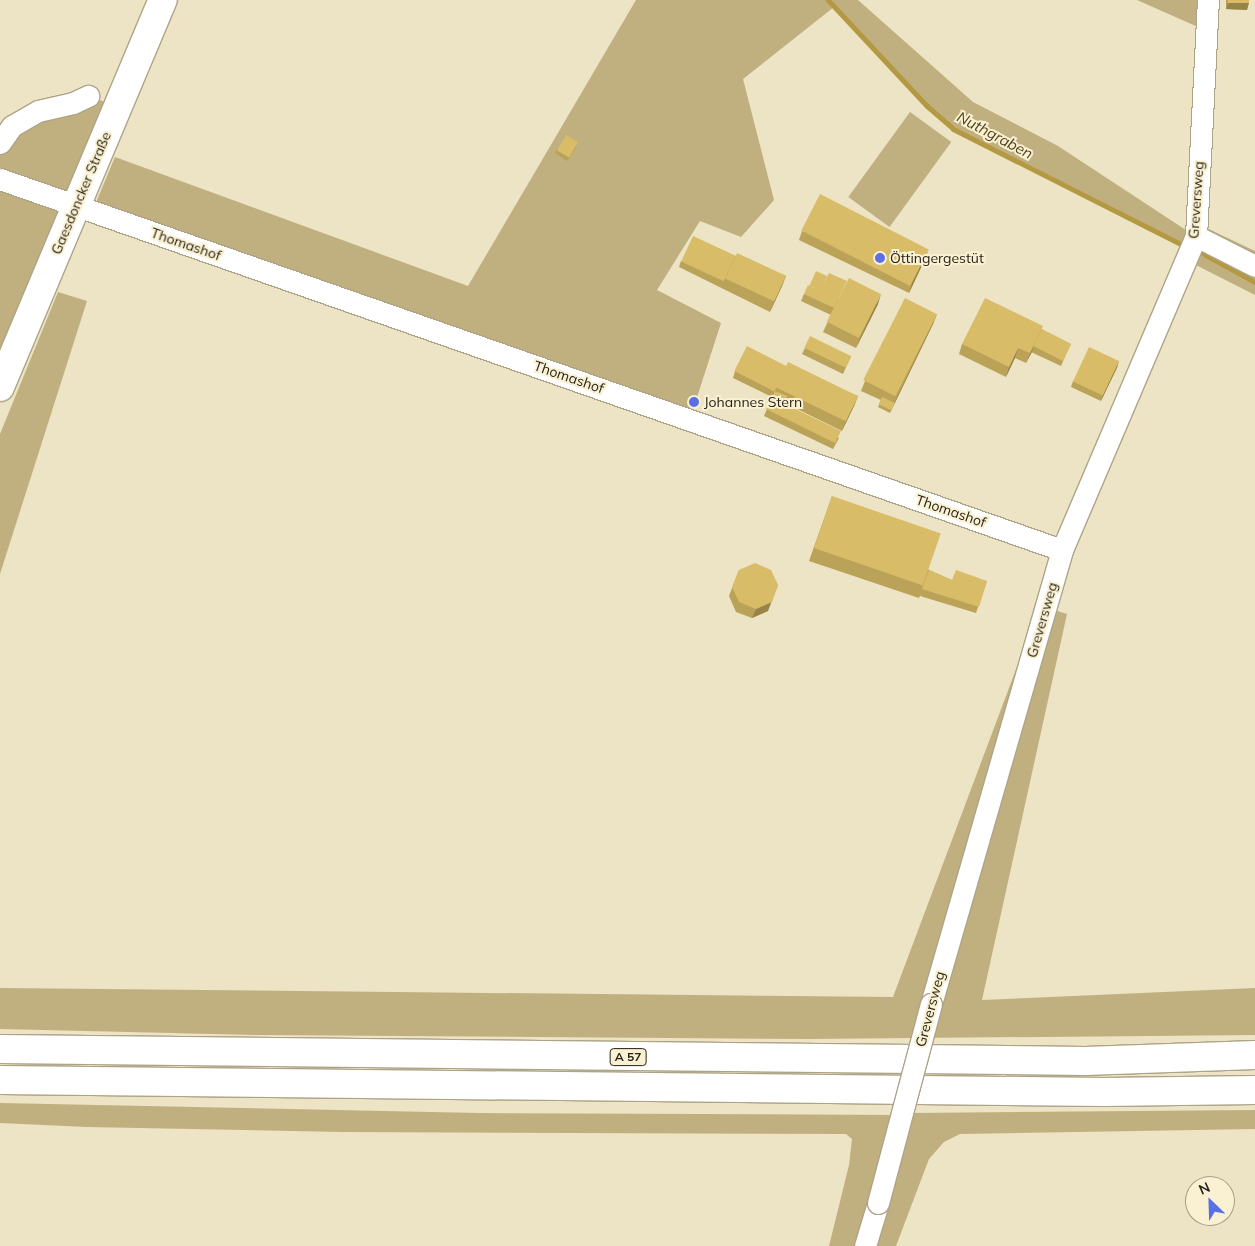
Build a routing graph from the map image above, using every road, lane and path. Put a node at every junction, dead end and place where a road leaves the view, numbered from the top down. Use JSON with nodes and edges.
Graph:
{"nodes":[{"id":1,"x":163,"y":0,"type":"edge"},
{"id":2,"x":1208,"y":0,"type":"edge"},
{"id":3,"x":88,"y":96,"type":"dead end"},
{"id":4,"x":0,"y":143,"type":"edge"},
{"id":5,"x":0,"y":179,"type":"edge"},
{"id":6,"x":75,"y":206,"type":"junction"},
{"id":7,"x":1196,"y":236,"type":"junction"},
{"id":8,"x":1255,"y":266,"type":"edge"},
{"id":9,"x":0,"y":388,"type":"edge"},
{"id":10,"x":1062,"y":550,"type":"junction"},
{"id":11,"x":0,"y":1049,"type":"edge"},
{"id":12,"x":1255,"y":1056,"type":"edge"},
{"id":13,"x":0,"y":1080,"type":"edge"},
{"id":14,"x":1255,"y":1090,"type":"edge"},
{"id":15,"x":865,"y":1246,"type":"edge"}],
"edges":[{"from":1,"to":6,"type":"main road","name":"Gaesdoncker Straße"},
{"from":2,"to":7,"type":"street","name":"Greversweg"},
{"from":3,"to":4,"type":"street"},
{"from":5,"to":6,"type":"street","name":"Thomashof"},
{"from":6,"to":9,"type":"main road","name":"Gaesdoncker Straße"},
{"from":6,"to":10,"type":"street","name":"Thomashof"},
{"from":7,"to":8,"type":"street"},
{"from":7,"to":10,"type":"street","name":"Greversweg"},
{"from":10,"to":15,"type":"street","name":"Greversweg","bridge":true},
{"from":11,"to":12,"type":"main road","number":"A 57"},
{"from":13,"to":14,"type":"main road","number":"A 57"}]}
